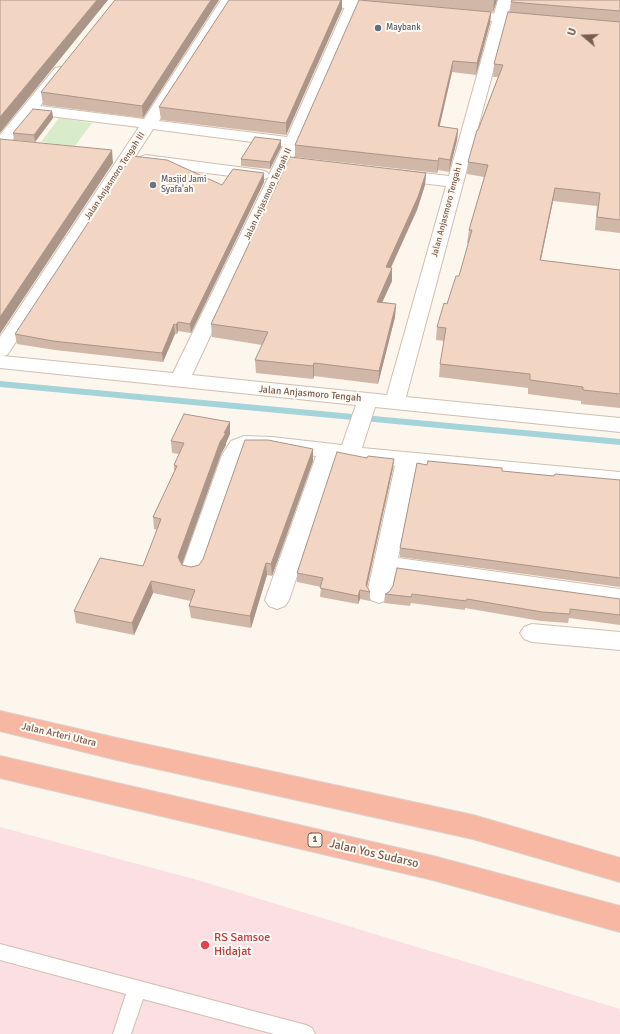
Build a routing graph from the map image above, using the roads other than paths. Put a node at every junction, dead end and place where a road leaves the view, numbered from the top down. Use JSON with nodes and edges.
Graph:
{"nodes":[{"id":1,"x":228,"y":0,"type":"edge"},
{"id":2,"x":303,"y":0,"type":"edge"},
{"id":3,"x":505,"y":0,"type":"edge"},
{"id":4,"x":354,"y":2,"type":"edge"},
{"id":5,"x":399,"y":9,"type":"edge"},
{"id":6,"x":446,"y":13,"type":"edge"},
{"id":7,"x":500,"y":18,"type":"junction"},
{"id":8,"x":553,"y":23,"type":"edge"},
{"id":9,"x":68,"y":61,"type":"edge"},
{"id":10,"x":28,"y":109,"type":"junction"},
{"id":11,"x":148,"y":125,"type":"junction"},
{"id":12,"x":7,"y":126,"type":"edge"},
{"id":13,"x":293,"y":142,"type":"junction"},
{"id":14,"x":5,"y":145,"type":"edge"},
{"id":15,"x":119,"y":157,"type":"junction"},
{"id":16,"x":286,"y":168,"type":"junction"},
{"id":17,"x":377,"y":173,"type":"edge"},
{"id":18,"x":455,"y":182,"type":"junction"},
{"id":19,"x":0,"y":351,"type":"edge"},
{"id":20,"x":0,"y":362,"type":"edge"},
{"id":21,"x":179,"y":382,"type":"junction"},
{"id":22,"x":368,"y":399,"type":"junction"},
{"id":23,"x":395,"y":402,"type":"junction"},
{"id":24,"x":620,"y":425,"type":"edge"},
{"id":25,"x":339,"y":452,"type":"junction"},
{"id":26,"x":407,"y":460,"type":"junction"},
{"id":27,"x":620,"y":479,"type":"edge"},
{"id":28,"x":386,"y":565,"type":"junction"},
{"id":29,"x":192,"y":570,"type":"edge"},
{"id":30,"x":379,"y":594,"type":"dead end"},
{"id":31,"x":620,"y":598,"type":"edge"},
{"id":32,"x":276,"y":600,"type":"dead end"},
{"id":33,"x":532,"y":633,"type":"dead end"},
{"id":34,"x":620,"y":641,"type":"edge"},
{"id":35,"x":0,"y":721,"type":"edge"},
{"id":36,"x":4,"y":768,"type":"edge"},
{"id":37,"x":620,"y":870,"type":"edge"},
{"id":38,"x":620,"y":919,"type":"edge"},
{"id":39,"x":1,"y":955,"type":"edge"},
{"id":40,"x":137,"y":989,"type":"junction"},
{"id":41,"x":122,"y":1034,"type":"edge"},
{"id":42,"x":306,"y":1034,"type":"edge"}],
"edges":[{"from":1,"to":11,"type":"street","name":"Jalan Anjasmoro Tengah III"},
{"from":2,"to":4,"type":"street"},
{"from":3,"to":7,"type":"street","name":"Jalan Anjasmoro Tengah I"},
{"from":4,"to":5,"type":"street"},
{"from":4,"to":13,"type":"street","name":"Jalan Anjasmoro Tengah II"},
{"from":6,"to":7,"type":"street"},
{"from":7,"to":8,"type":"street"},
{"from":7,"to":18,"type":"street","name":"Jalan Anjasmoro Tengah I"},
{"from":9,"to":10,"type":"street"},
{"from":10,"to":11,"type":"street"},
{"from":10,"to":12,"type":"street"},
{"from":11,"to":13,"type":"street"},
{"from":11,"to":15,"type":"street","name":"Jalan Anjasmoro Tengah III"},
{"from":12,"to":14,"type":"street"},
{"from":13,"to":16,"type":"street","name":"Jalan Anjasmoro Tengah II"},
{"from":15,"to":16,"type":"street"},
{"from":15,"to":19,"type":"street","name":"Jalan Anjasmoro Tengah III"},
{"from":16,"to":21,"type":"street","name":"Jalan Anjasmoro Tengah II"},
{"from":17,"to":18,"type":"street"},
{"from":18,"to":23,"type":"street","name":"Jalan Anjasmoro Tengah I"},
{"from":20,"to":21,"type":"street","name":"Jalan Anjasmoro Tengah"},
{"from":21,"to":22,"type":"street","name":"Jalan Anjasmoro Tengah"},
{"from":22,"to":23,"type":"street","name":"Jalan Anjasmoro Tengah"},
{"from":22,"to":25,"type":"street"},
{"from":23,"to":24,"type":"street","name":"Jalan Anjasmoro Tengah"},
{"from":25,"to":26,"type":"street"},
{"from":25,"to":29,"type":"street"},
{"from":25,"to":32,"type":"street"},
{"from":26,"to":27,"type":"street"},
{"from":26,"to":28,"type":"street"},
{"from":28,"to":30,"type":"street"},
{"from":28,"to":31,"type":"street"},
{"from":33,"to":34,"type":"street"},
{"from":35,"to":37,"type":"highway","name":"Jalan Arteri Utara"},
{"from":36,"to":38,"type":"highway","name":"Jalan Yos Sudarso","number":"1"},
{"from":39,"to":40,"type":"lane"},
{"from":40,"to":41,"type":"lane"},
{"from":40,"to":42,"type":"lane"}]}
